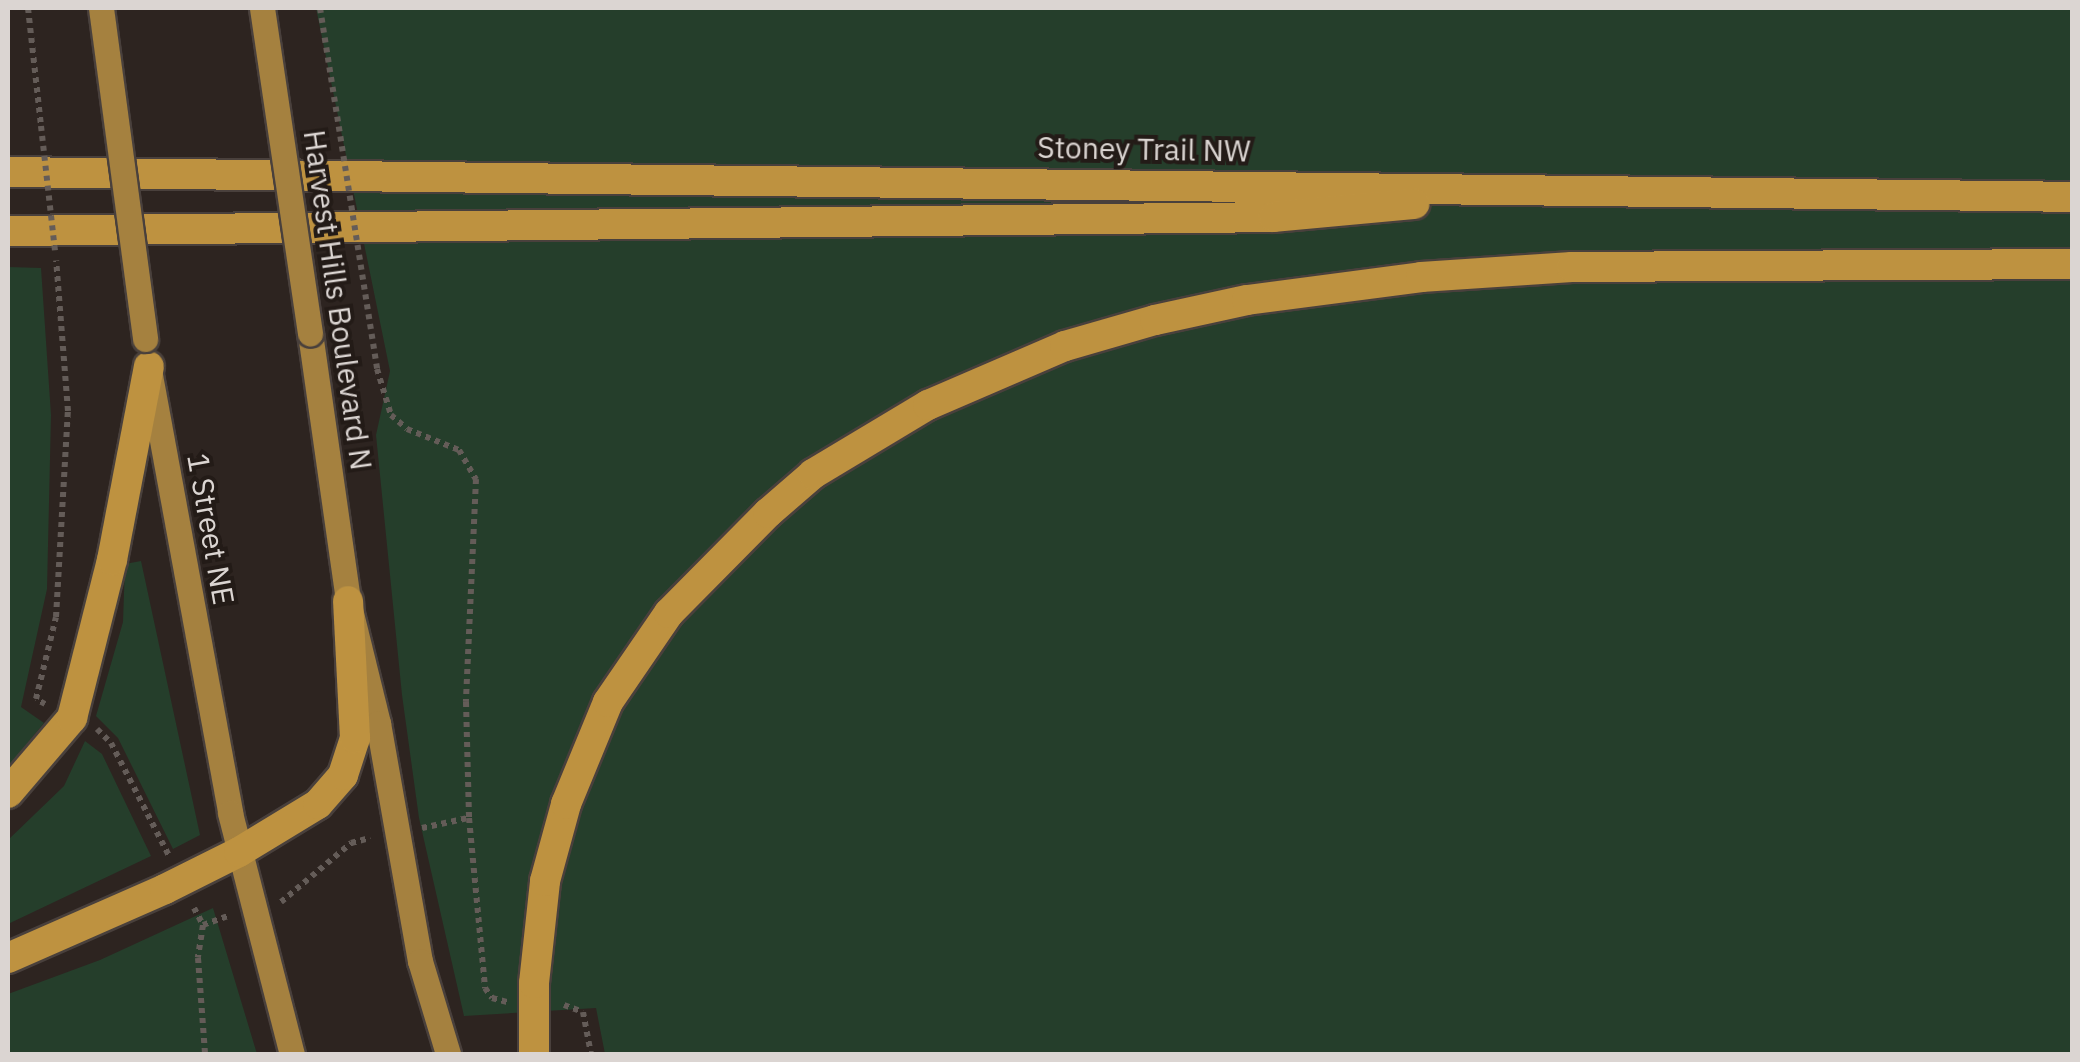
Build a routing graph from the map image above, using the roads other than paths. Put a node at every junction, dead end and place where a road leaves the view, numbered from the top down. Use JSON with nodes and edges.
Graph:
{"nodes":[{"id":1,"x":101,"y":8,"type":"edge"},
{"id":2,"x":262,"y":8,"type":"edge"},
{"id":3,"x":8,"y":172,"type":"edge"},
{"id":4,"x":1586,"y":189,"type":"junction"},
{"id":5,"x":2072,"y":197,"type":"edge"},
{"id":6,"x":8,"y":231,"type":"edge"},
{"id":7,"x":2072,"y":264,"type":"edge"},
{"id":8,"x":147,"y":352,"type":"junction"},
{"id":9,"x":348,"y":601,"type":"junction"},
{"id":10,"x":8,"y":793,"type":"edge"},
{"id":11,"x":239,"y":852,"type":"junction"},
{"id":12,"x":8,"y":958,"type":"edge"},
{"id":13,"x":292,"y":1054,"type":"edge"},
{"id":14,"x":448,"y":1054,"type":"edge"},
{"id":15,"x":534,"y":1054,"type":"edge"}],
"edges":[{"from":1,"to":8,"type":"main road","name":"1 Street NE","bridge":true},
{"from":2,"to":9,"type":"main road","name":"Harvest Hills Boulevard N","bridge":true},
{"from":3,"to":4,"type":"highway","name":"Stoney Trail NW"},
{"from":4,"to":5,"type":"highway","name":"Stoney Trail NW"},
{"from":4,"to":6,"type":"highway"},
{"from":7,"to":15,"type":"highway"},
{"from":8,"to":10,"type":"highway"},
{"from":8,"to":11,"type":"main road","name":"1 Street NE"},
{"from":9,"to":11,"type":"highway"},
{"from":9,"to":14,"type":"main road"},
{"from":11,"to":12,"type":"highway"},
{"from":11,"to":13,"type":"main road","name":"1 Street NE"}]}
